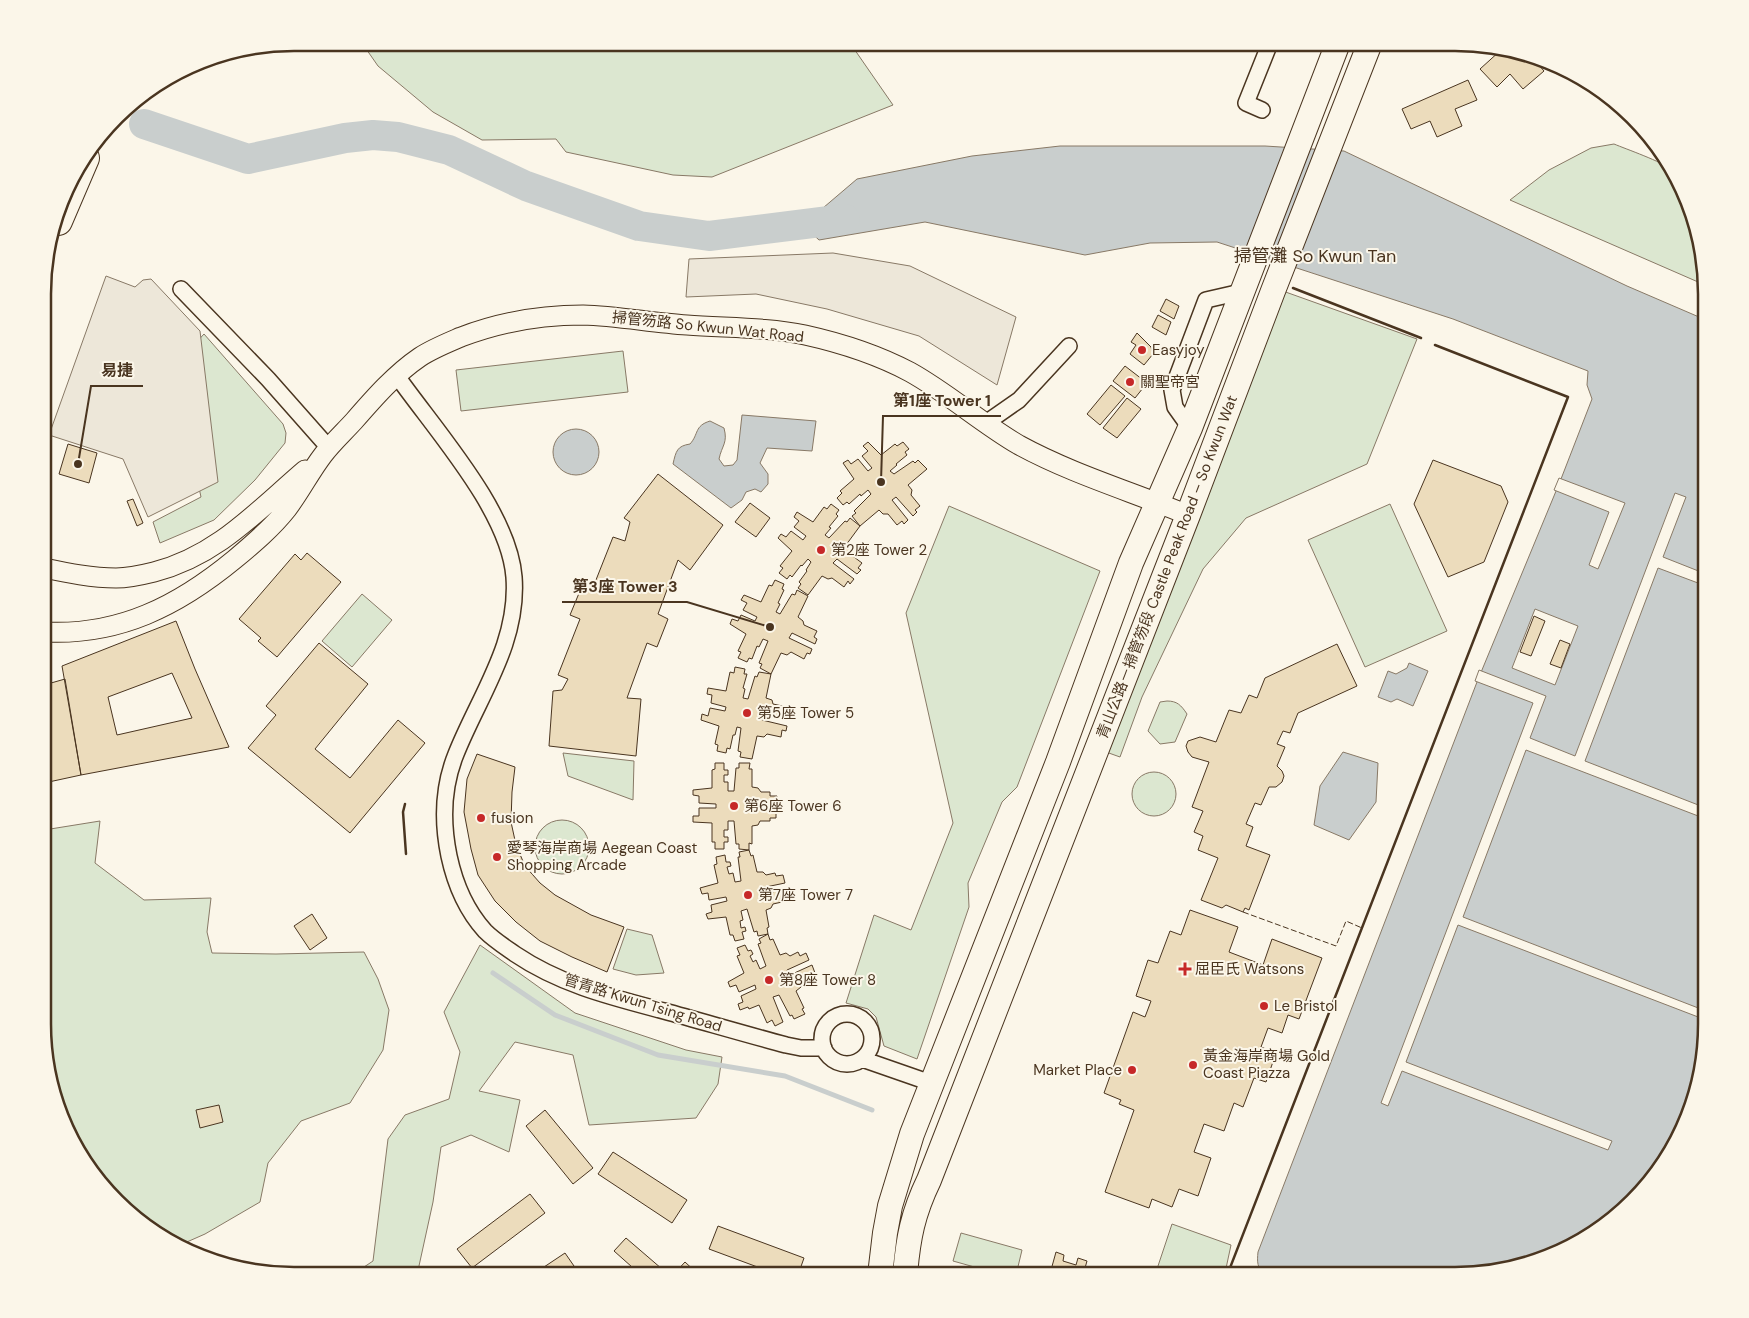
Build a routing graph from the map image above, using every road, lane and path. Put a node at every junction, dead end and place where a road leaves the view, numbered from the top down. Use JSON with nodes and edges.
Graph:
{"nodes":[{"id":1,"x":1267,"y":51,"type":"edge"},
{"id":2,"x":1335,"y":51,"type":"edge"},
{"id":3,"x":1367,"y":51,"type":"edge"},
{"id":4,"x":1262,"y":110,"type":"dead end"},
{"id":5,"x":1244,"y":286,"type":"junction"},
{"id":6,"x":181,"y":289,"type":"dead end"},
{"id":7,"x":1069,"y":346,"type":"dead end"},
{"id":8,"x":397,"y":376,"type":"junction"},
{"id":9,"x":986,"y":423,"type":"junction"},
{"id":10,"x":1190,"y":428,"type":"junction"},
{"id":11,"x":326,"y":452,"type":"junction"},
{"id":12,"x":1157,"y":502,"type":"junction"},
{"id":13,"x":1188,"y":515,"type":"junction"},
{"id":14,"x":51,"y":569,"type":"edge"},
{"id":15,"x":51,"y":632,"type":"edge"},
{"id":16,"x":824,"y":1048,"type":"junction"},
{"id":17,"x":862,"y":1059,"type":"junction"},
{"id":18,"x":931,"y":1083,"type":"junction"},
{"id":19,"x":881,"y":1267,"type":"edge"},
{"id":20,"x":906,"y":1267,"type":"edge"}],
"edges":[{"from":1,"to":4,"type":"street"},
{"from":2,"to":5,"type":"main road","name":"青山公路－掃管笏段 Castle Peak Road – So Kwun Wat"},
{"from":3,"to":13,"type":"main road","name":"青山公路－掃管笏段 Castle Peak Road – So Kwun Wat"},
{"from":5,"to":10,"type":"main road","name":"青山公路－掃管笏段 Castle Peak Road – So Kwun Wat"},
{"from":5,"to":10,"type":"street"},
{"from":6,"to":11,"type":"street"},
{"from":7,"to":9,"type":"street"},
{"from":8,"to":9,"type":"street","name":"掃管笏路 So Kwun Wat Road"},
{"from":8,"to":11,"type":"street","name":"掃管笏路 So Kwun Wat Road"},
{"from":8,"to":16,"type":"street","name":"管青路 Kwun Tsing Road"},
{"from":9,"to":12,"type":"street","name":"掃管笏路 So Kwun Wat Road"},
{"from":10,"to":12,"type":"main road","name":"青山公路－掃管笏段 Castle Peak Road – So Kwun Wat"},
{"from":11,"to":14,"type":"street","name":"掃管笏路 So Kwun Wat Road"},
{"from":11,"to":15,"type":"street","name":"掃管笏路 So Kwun Wat Road"},
{"from":12,"to":13,"type":"street","name":"掃管笏路 So Kwun Wat Road"},
{"from":12,"to":18,"type":"main road","name":"青山公路－掃管笏段 Castle Peak Road – So Kwun Wat"},
{"from":13,"to":20,"type":"main road","name":"青山公路－掃管笏段 Castle Peak Road – So Kwun Wat"},
{"from":16,"to":17,"type":"street"},
{"from":16,"to":17,"type":"street"},
{"from":17,"to":18,"type":"street"},
{"from":18,"to":19,"type":"main road","name":"青山公路－掃管笏段 Castle Peak Road – So Kwun Wat"}]}
